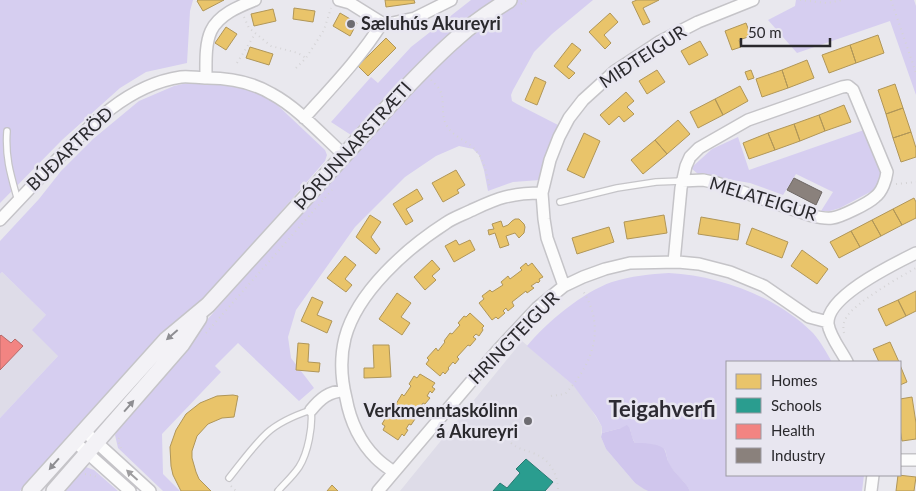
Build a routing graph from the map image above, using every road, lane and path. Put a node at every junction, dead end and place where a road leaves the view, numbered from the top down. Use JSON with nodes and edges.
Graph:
{"nodes":[{"id":1,"x":255,"y":0,"type":"edge"},
{"id":2,"x":451,"y":0,"type":"edge"},
{"id":3,"x":527,"y":0,"type":"edge"},
{"id":4,"x":752,"y":0,"type":"edge"},
{"id":5,"x":800,"y":0,"type":"edge"},
{"id":6,"x":843,"y":0,"type":"edge"},
{"id":7,"x":891,"y":0,"type":"edge"},
{"id":8,"x":514,"y":2,"type":"edge"},
{"id":9,"x":335,"y":4,"type":"edge"},
{"id":10,"x":240,"y":6,"type":"junction"},
{"id":11,"x":382,"y":24,"type":"junction"},
{"id":12,"x":255,"y":34,"type":"junction"},
{"id":13,"x":306,"y":58,"type":"junction"},
{"id":14,"x":237,"y":63,"type":"dead end"},
{"id":15,"x":296,"y":68,"type":"dead end"},
{"id":16,"x":423,"y":70,"type":"junction"},
{"id":17,"x":916,"y":73,"type":"edge"},
{"id":18,"x":206,"y":78,"type":"junction"},
{"id":19,"x":304,"y":118,"type":"junction"},
{"id":20,"x":6,"y":131,"type":"dead end"},
{"id":21,"x":344,"y":155,"type":"junction"},
{"id":22,"x":682,"y":181,"type":"junction"},
{"id":23,"x":916,"y":182,"type":"edge"},
{"id":24,"x":883,"y":184,"type":"junction"},
{"id":25,"x":333,"y":190,"type":"dead end"},
{"id":26,"x":542,"y":193,"type":"junction"},
{"id":27,"x":494,"y":200,"type":"junction"},
{"id":28,"x":18,"y":201,"type":"junction"},
{"id":29,"x":560,"y":202,"type":"dead end"},
{"id":30,"x":0,"y":220,"type":"edge"},
{"id":31,"x":916,"y":253,"type":"edge"},
{"id":32,"x":674,"y":262,"type":"junction"},
{"id":33,"x":916,"y":268,"type":"edge"},
{"id":34,"x":576,"y":280,"type":"junction"},
{"id":35,"x":564,"y":286,"type":"junction"},
{"id":36,"x":208,"y":304,"type":"junction"},
{"id":37,"x":828,"y":322,"type":"junction"},
{"id":38,"x":201,"y":339,"type":"dead end"},
{"id":39,"x":847,"y":339,"type":"dead end"},
{"id":40,"x":846,"y":361,"type":"edge"},
{"id":41,"x":344,"y":392,"type":"junction"},
{"id":42,"x":551,"y":396,"type":"dead end"},
{"id":43,"x":311,"y":410,"type":"junction"},
{"id":44,"x":120,"y":435,"type":"dead end"},
{"id":45,"x":79,"y":436,"type":"junction"},
{"id":46,"x":511,"y":444,"type":"dead end"},
{"id":47,"x":92,"y":448,"type":"junction"},
{"id":48,"x":115,"y":459,"type":"junction"},
{"id":49,"x":901,"y":460,"type":"edge"},
{"id":50,"x":916,"y":460,"type":"edge"},
{"id":51,"x":106,"y":469,"type":"junction"},
{"id":52,"x":394,"y":472,"type":"junction"},
{"id":53,"x":873,"y":476,"type":"edge"},
{"id":54,"x":80,"y":478,"type":"dead end"},
{"id":55,"x":229,"y":478,"type":"dead end"},
{"id":56,"x":30,"y":491,"type":"edge"},
{"id":57,"x":54,"y":491,"type":"edge"},
{"id":58,"x":130,"y":491,"type":"edge"},
{"id":59,"x":150,"y":491,"type":"edge"},
{"id":60,"x":278,"y":491,"type":"edge"},
{"id":61,"x":378,"y":491,"type":"edge"},
{"id":62,"x":558,"y":491,"type":"edge"},
{"id":63,"x":871,"y":491,"type":"edge"}],
"edges":[{"from":1,"to":10,"type":"street"},
{"from":2,"to":11,"type":"street"},
{"from":3,"to":8,"type":"path"},
{"from":4,"to":26,"type":"street","name":"MIÐTEIGUR"},
{"from":5,"to":6,"type":"path"},
{"from":7,"to":17,"type":"path"},
{"from":8,"to":16,"type":"street","name":"ÞÓRUNNARSTRÆTI"},
{"from":9,"to":11,"type":"street"},
{"from":9,"to":13,"type":"path"},
{"from":10,"to":12,"type":"path"},
{"from":10,"to":18,"type":"street"},
{"from":11,"to":19,"type":"street"},
{"from":12,"to":13,"type":"path"},
{"from":12,"to":14,"type":"path"},
{"from":13,"to":15,"type":"path"},
{"from":16,"to":21,"type":"street","name":"ÞÓRUNNARSTRÆTI"},
{"from":16,"to":27,"type":"path"},
{"from":18,"to":19,"type":"street","name":"BÚÐARTRÖÐ"},
{"from":18,"to":28,"type":"street","name":"BÚÐARTRÖÐ"},
{"from":19,"to":21,"type":"street","name":"BÚÐARTRÖÐ"},
{"from":20,"to":28,"type":"lane"},
{"from":21,"to":36,"type":"street","name":"ÞÓRUNNARSTRÆTI"},
{"from":22,"to":24,"type":"street","name":"MELATEIGUR"},
{"from":22,"to":24,"type":"street","name":"MELATEIGUR"},
{"from":22,"to":29,"type":"lane","name":"MELATEIGUR"},
{"from":22,"to":32,"type":"street","name":"MELATEIGUR"},
{"from":23,"to":24,"type":"path"},
{"from":25,"to":38,"type":"path"},
{"from":26,"to":27,"type":"street"},
{"from":26,"to":35,"type":"street","name":"MIÐTEIGUR"},
{"from":27,"to":41,"type":"street"},
{"from":28,"to":30,"type":"street","name":"BÚÐARTRÖÐ"},
{"from":31,"to":37,"type":"street"},
{"from":32,"to":34,"type":"street","name":"HRINGTEIGUR"},
{"from":32,"to":37,"type":"street","name":"HRINGTEIGUR"},
{"from":33,"to":39,"type":"path"},
{"from":34,"to":35,"type":"street","name":"HRINGTEIGUR"},
{"from":34,"to":42,"type":"path"},
{"from":35,"to":52,"type":"street","name":"HRINGTEIGUR"},
{"from":36,"to":45,"type":"street","name":"ÞÓRUNNARSTRÆTI","one_way":true},
{"from":47,"to":36,"type":"street","name":"ÞÓRUNNARSTRÆTI","one_way":true},
{"from":37,"to":40,"type":"street"},
{"from":41,"to":43,"type":"street"},
{"from":41,"to":52,"type":"street"},
{"from":43,"to":55,"type":"lane"},
{"from":43,"to":60,"type":"lane"},
{"from":44,"to":48,"type":"path"},
{"from":45,"to":47,"type":"street"},
{"from":45,"to":56,"type":"street","name":"ÞÓRUNNARSTRÆTI","one_way":true},
{"from":46,"to":62,"type":"path"},
{"from":47,"to":48,"type":"street"},
{"from":47,"to":51,"type":"street"},
{"from":47,"to":57,"type":"street","name":"ÞÓRUNNARSTRÆTI"},
{"from":59,"to":48,"type":"street","one_way":true},
{"from":49,"to":50,"type":"street"},
{"from":51,"to":54,"type":"path"},
{"from":51,"to":58,"type":"street"},
{"from":52,"to":61,"type":"street","name":"HRINGTEIGUR"},
{"from":53,"to":63,"type":"street"}]}
